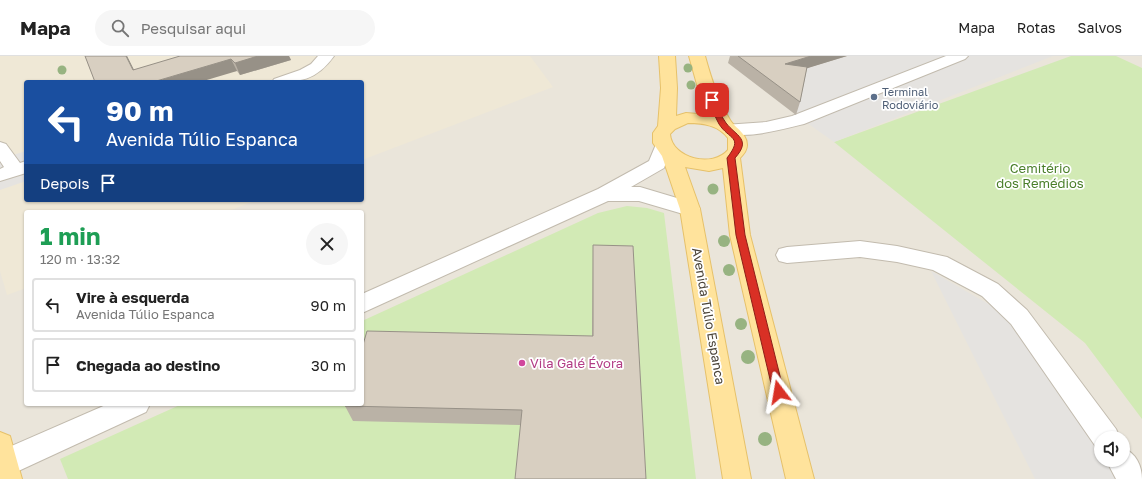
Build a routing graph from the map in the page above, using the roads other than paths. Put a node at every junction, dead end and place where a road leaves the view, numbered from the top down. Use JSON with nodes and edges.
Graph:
{"nodes":[{"id":1,"x":326,"y":56,"type":"edge"},
{"id":2,"x":667,"y":56,"type":"edge"},
{"id":3,"x":697,"y":56,"type":"edge"},
{"id":4,"x":960,"y":56,"type":"edge"},
{"id":5,"x":286,"y":80,"type":"edge"},
{"id":6,"x":667,"y":126,"type":"junction"},
{"id":7,"x":726,"y":127,"type":"junction"},
{"id":8,"x":0,"y":148,"type":"edge"},
{"id":9,"x":667,"y":151,"type":"junction"},
{"id":10,"x":731,"y":158,"type":"junction"},
{"id":11,"x":14,"y":170,"type":"edge"},
{"id":12,"x":605,"y":194,"type":"junction"},
{"id":13,"x":690,"y":209,"type":"junction"},
{"id":14,"x":787,"y":255,"type":"dead end"},
{"id":15,"x":364,"y":303,"type":"edge"},
{"id":16,"x":132,"y":406,"type":"edge"},
{"id":17,"x":1101,"y":431,"type":"edge"},
{"id":18,"x":4,"y":462,"type":"edge"},
{"id":19,"x":1125,"y":467,"type":"edge"},
{"id":20,"x":737,"y":479,"type":"edge"},
{"id":21,"x":800,"y":479,"type":"edge"},
{"id":22,"x":1133,"y":479,"type":"edge"}],
"edges":[{"from":1,"to":5,"type":"lane"},
{"from":2,"to":6,"type":"main road","name":"Avenida Túlio Espanca"},
{"from":3,"to":7,"type":"main road"},
{"from":4,"to":7,"type":"lane"},
{"from":6,"to":7,"type":"main road"},
{"from":6,"to":9,"type":"main road","name":"Avenida Túlio Espanca"},
{"from":7,"to":10,"type":"main road"},
{"from":8,"to":11,"type":"lane"},
{"from":9,"to":10,"type":"main road"},
{"from":9,"to":12,"type":"lane"},
{"from":9,"to":13,"type":"main road","name":"Avenida Túlio Espanca"},
{"from":10,"to":21,"type":"main road"},
{"from":12,"to":13,"type":"lane"},
{"from":12,"to":15,"type":"lane"},
{"from":13,"to":20,"type":"main road","name":"Avenida Túlio Espanca"},
{"from":14,"to":17,"type":"lane"},
{"from":16,"to":18,"type":"lane"},
{"from":19,"to":22,"type":"lane"}]}
